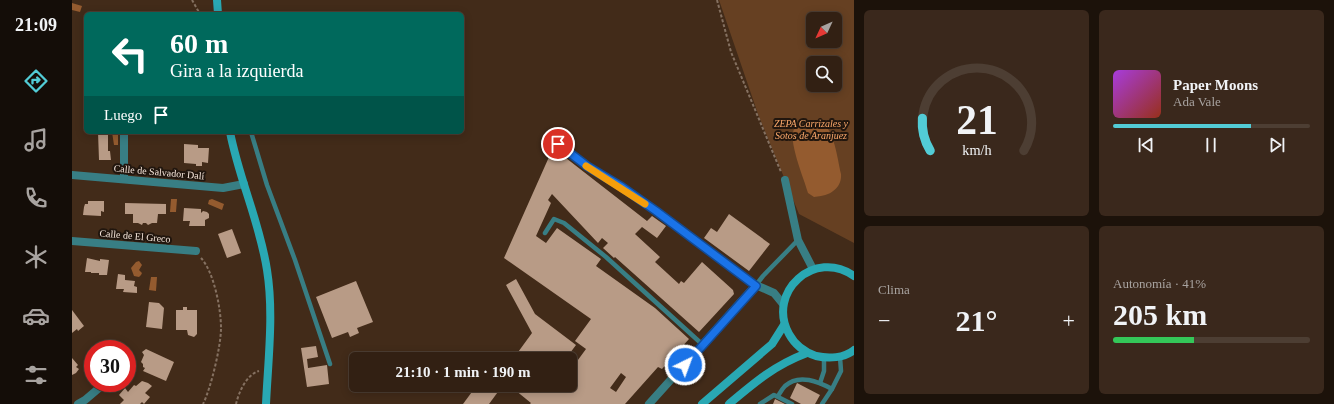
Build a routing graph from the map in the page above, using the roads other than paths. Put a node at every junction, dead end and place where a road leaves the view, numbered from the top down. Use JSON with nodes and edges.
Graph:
{"nodes":[{"id":1,"x":217,"y":0,"type":"edge"},
{"id":2,"x":218,"y":12,"type":"edge"},
{"id":3,"x":124,"y":134,"type":"edge"},
{"id":4,"x":231,"y":134,"type":"edge"},
{"id":5,"x":252,"y":134,"type":"edge"},
{"id":6,"x":558,"y":144,"type":"dead end"},
{"id":7,"x":72,"y":175,"type":"edge"},
{"id":8,"x":124,"y":179,"type":"junction"},
{"id":9,"x":784,"y":180,"type":"road end"},
{"id":10,"x":244,"y":184,"type":"junction"},
{"id":11,"x":545,"y":233,"type":"dead end"},
{"id":12,"x":798,"y":240,"type":"junction"},
{"id":13,"x":72,"y":241,"type":"edge"},
{"id":14,"x":196,"y":251,"type":"road end"},
{"id":15,"x":813,"y":270,"type":"junction"},
{"id":16,"x":852,"y":272,"type":"edge"},
{"id":17,"x":756,"y":286,"type":"junction"},
{"id":18,"x":783,"y":304,"type":"junction"},
{"id":19,"x":784,"y":325,"type":"junction"},
{"id":20,"x":703,"y":345,"type":"junction"},
{"id":21,"x":853,"y":351,"type":"edge"},
{"id":22,"x":807,"y":353,"type":"junction"},
{"id":23,"x":840,"y":357,"type":"junction"},
{"id":24,"x":824,"y":358,"type":"junction"},
{"id":25,"x":330,"y":364,"type":"dead end"},
{"id":26,"x":820,"y":383,"type":"junction"},
{"id":27,"x":832,"y":389,"type":"junction"},
{"id":28,"x":95,"y":392,"type":"edge"},
{"id":29,"x":778,"y":396,"type":"junction"},
{"id":30,"x":78,"y":404,"type":"edge"},
{"id":31,"x":266,"y":404,"type":"edge"},
{"id":32,"x":649,"y":404,"type":"edge"},
{"id":33,"x":702,"y":404,"type":"edge"},
{"id":34,"x":730,"y":404,"type":"edge"},
{"id":35,"x":760,"y":404,"type":"edge"},
{"id":36,"x":792,"y":404,"type":"edge"},
{"id":37,"x":822,"y":404,"type":"edge"}],
"edges":[{"from":1,"to":2,"type":"main road"},
{"from":3,"to":8,"type":"street"},
{"from":4,"to":10,"type":"main road"},
{"from":5,"to":25,"type":"lane"},
{"from":6,"to":17,"type":"lane"},
{"from":7,"to":8,"type":"street","name":"Calle de Salvador Dalí"},
{"from":8,"to":10,"type":"street","name":"Calle de Salvador Dalí"},
{"from":9,"to":12,"type":"street"},
{"from":10,"to":31,"type":"main road"},
{"from":11,"to":20,"type":"lane"},
{"from":12,"to":15,"type":"street"},
{"from":12,"to":17,"type":"lane"},
{"from":13,"to":14,"type":"street","name":"Calle de El Greco"},
{"from":15,"to":16,"type":"main road"},
{"from":15,"to":18,"type":"main road"},
{"from":17,"to":18,"type":"street"},
{"from":17,"to":20,"type":"street"},
{"from":18,"to":19,"type":"main road"},
{"from":19,"to":22,"type":"main road"},
{"from":19,"to":33,"type":"main road"},
{"from":20,"to":32,"type":"street"},
{"from":21,"to":23,"type":"main road"},
{"from":22,"to":24,"type":"main road"},
{"from":22,"to":34,"type":"main road"},
{"from":23,"to":24,"type":"main road"},
{"from":23,"to":27,"type":"lane"},
{"from":24,"to":26,"type":"lane"},
{"from":26,"to":27,"type":"lane"},
{"from":26,"to":29,"type":"lane"},
{"from":27,"to":37,"type":"lane"},
{"from":28,"to":30,"type":"street"},
{"from":29,"to":35,"type":"lane"},
{"from":29,"to":36,"type":"lane"}]}
